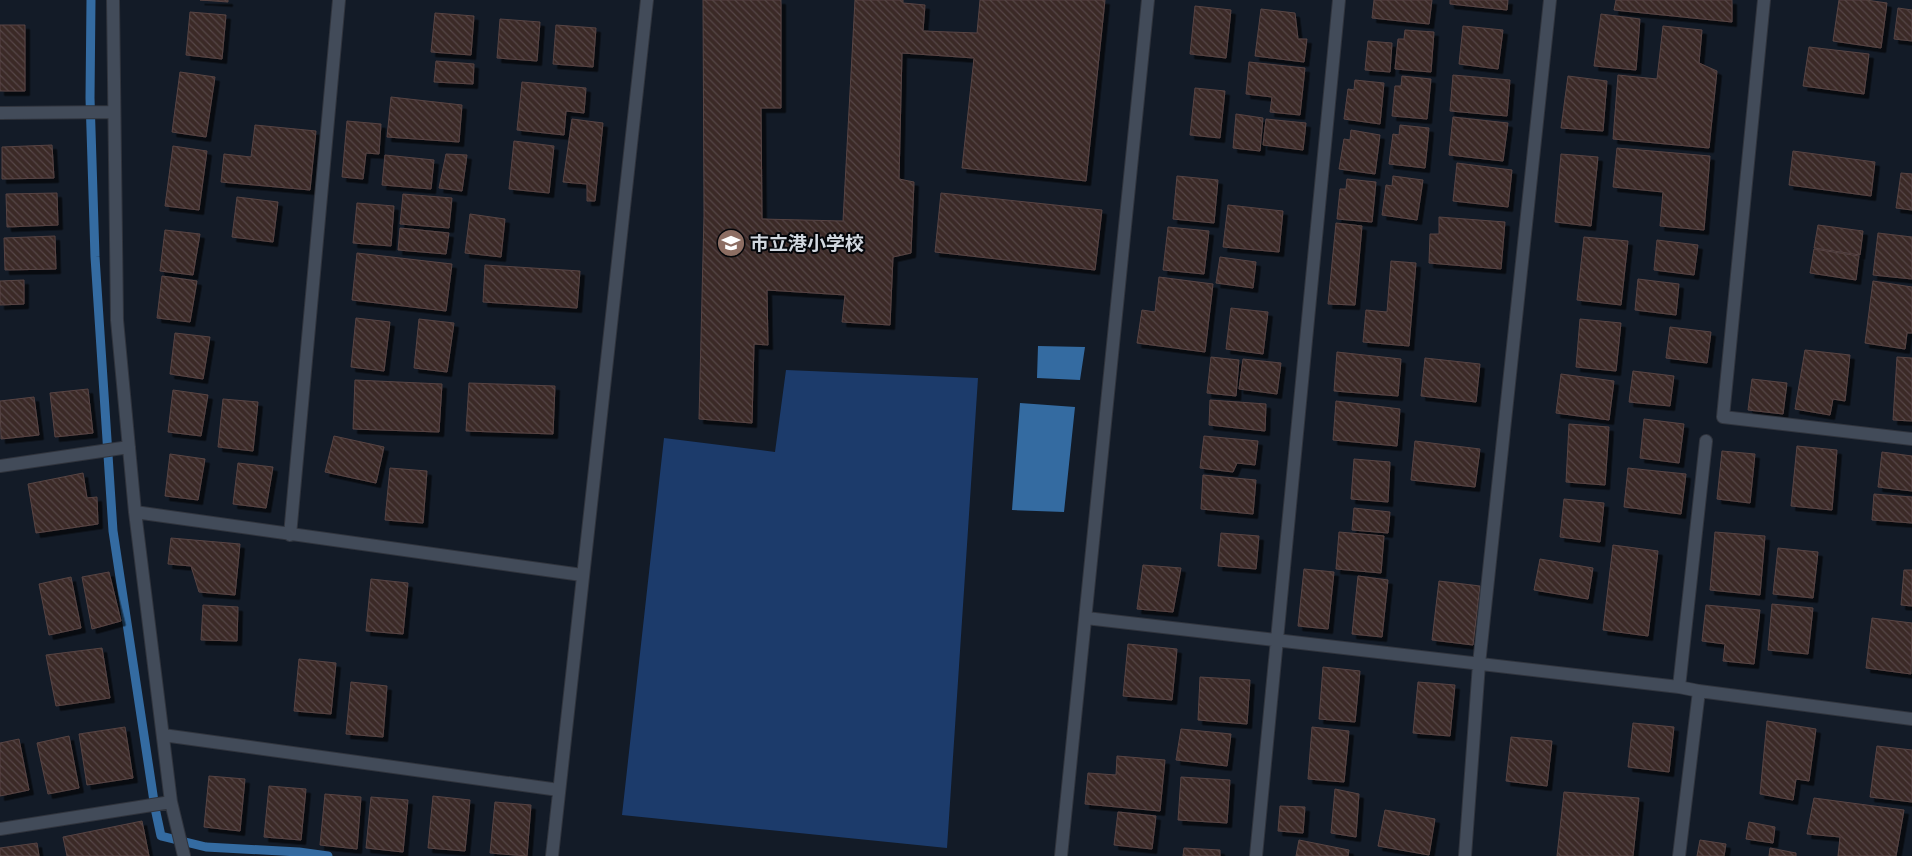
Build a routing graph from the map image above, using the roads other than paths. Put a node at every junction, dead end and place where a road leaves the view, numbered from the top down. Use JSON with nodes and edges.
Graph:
{"nodes":[{"id":1,"x":112,"y":0,"type":"edge"},
{"id":2,"x":339,"y":0,"type":"edge"},
{"id":3,"x":647,"y":0,"type":"edge"},
{"id":4,"x":1148,"y":0,"type":"edge"},
{"id":5,"x":1339,"y":0,"type":"edge"},
{"id":6,"x":1550,"y":0,"type":"edge"},
{"id":7,"x":1764,"y":0,"type":"edge"},
{"id":8,"x":113,"y":112,"type":"junction"},
{"id":9,"x":0,"y":113,"type":"edge"},
{"id":10,"x":1912,"y":439,"type":"edge"},
{"id":11,"x":1706,"y":441,"type":"dead end"},
{"id":12,"x":128,"y":447,"type":"junction"},
{"id":13,"x":0,"y":466,"type":"edge"},
{"id":14,"x":135,"y":512,"type":"junction"},
{"id":15,"x":290,"y":535,"type":"junction"},
{"id":16,"x":582,"y":575,"type":"junction"},
{"id":17,"x":1086,"y":618,"type":"junction"},
{"id":18,"x":1277,"y":640,"type":"junction"},
{"id":19,"x":1480,"y":664,"type":"junction"},
{"id":20,"x":1679,"y":687,"type":"junction"},
{"id":21,"x":1699,"y":691,"type":"junction"},
{"id":22,"x":1912,"y":719,"type":"edge"},
{"id":23,"x":163,"y":735,"type":"junction"},
{"id":24,"x":559,"y":790,"type":"junction"},
{"id":25,"x":171,"y":802,"type":"junction"},
{"id":26,"x":0,"y":829,"type":"edge"},
{"id":27,"x":184,"y":856,"type":"edge"},
{"id":28,"x":552,"y":856,"type":"edge"},
{"id":29,"x":1062,"y":856,"type":"edge"},
{"id":30,"x":1256,"y":856,"type":"edge"},
{"id":31,"x":1465,"y":856,"type":"edge"},
{"id":32,"x":1680,"y":856,"type":"edge"}],
"edges":[{"from":1,"to":8,"type":"street"},
{"from":2,"to":15,"type":"street"},
{"from":3,"to":16,"type":"street"},
{"from":4,"to":17,"type":"street"},
{"from":5,"to":18,"type":"street"},
{"from":6,"to":19,"type":"street"},
{"from":7,"to":10,"type":"street"},
{"from":8,"to":9,"type":"street"},
{"from":8,"to":12,"type":"street"},
{"from":11,"to":20,"type":"street"},
{"from":12,"to":13,"type":"street"},
{"from":12,"to":14,"type":"street"},
{"from":14,"to":15,"type":"street"},
{"from":14,"to":23,"type":"street"},
{"from":15,"to":16,"type":"street"},
{"from":16,"to":24,"type":"street"},
{"from":17,"to":18,"type":"street"},
{"from":17,"to":29,"type":"street"},
{"from":18,"to":19,"type":"street"},
{"from":18,"to":30,"type":"street"},
{"from":19,"to":20,"type":"street"},
{"from":19,"to":31,"type":"street"},
{"from":20,"to":21,"type":"street"},
{"from":21,"to":22,"type":"street"},
{"from":21,"to":32,"type":"street"},
{"from":23,"to":24,"type":"street"},
{"from":23,"to":25,"type":"street"},
{"from":24,"to":28,"type":"street"},
{"from":25,"to":26,"type":"street"},
{"from":25,"to":27,"type":"street"}]}
